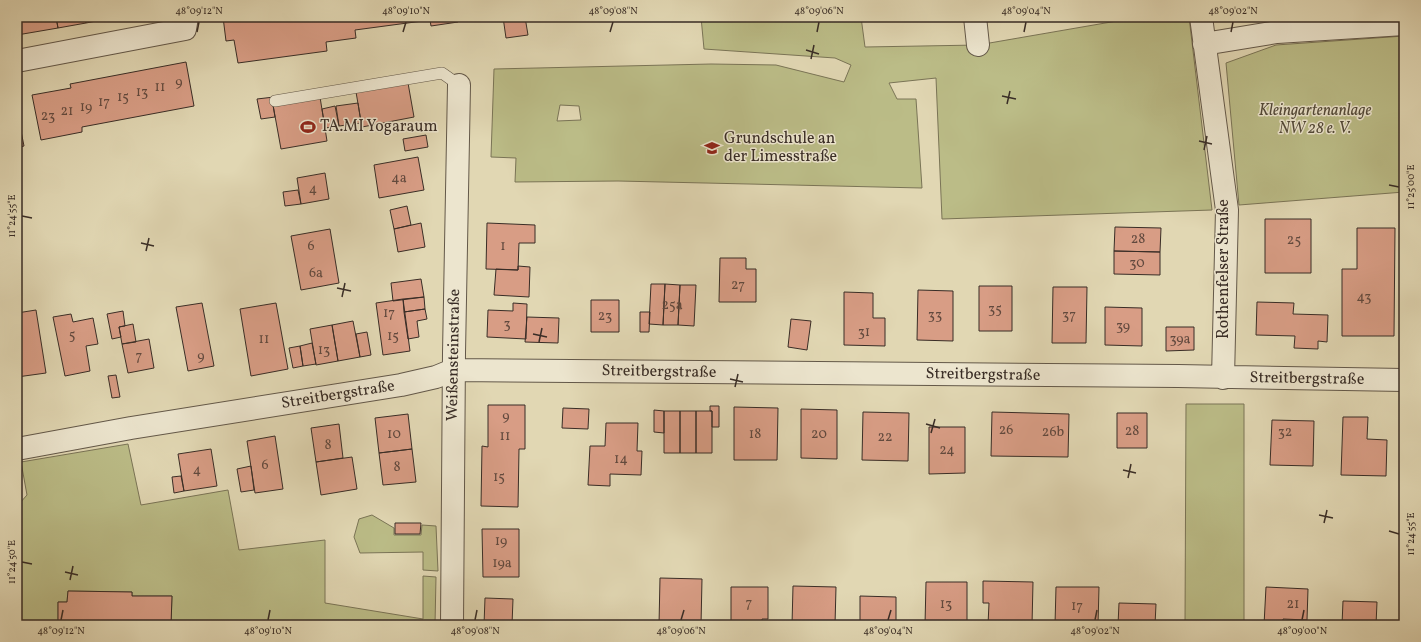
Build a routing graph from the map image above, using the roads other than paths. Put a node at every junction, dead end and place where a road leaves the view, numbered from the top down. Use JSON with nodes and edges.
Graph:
{"nodes":[{"id":1,"x":975,"y":17,"type":"edge"},
{"id":2,"x":1201,"y":17,"type":"edge"},
{"id":3,"x":186,"y":23,"type":"edge"},
{"id":4,"x":1404,"y":24,"type":"edge"},
{"id":5,"x":1204,"y":44,"type":"junction"},
{"id":6,"x":978,"y":45,"type":"dead end"},
{"id":7,"x":17,"y":61,"type":"edge"},
{"id":8,"x":459,"y":85,"type":"joint"},
{"id":9,"x":275,"y":101,"type":"dead end"},
{"id":10,"x":453,"y":370,"type":"junction"},
{"id":11,"x":1223,"y":378,"type":"junction"},
{"id":12,"x":1404,"y":380,"type":"edge"},
{"id":13,"x":17,"y":449,"type":"edge"},
{"id":14,"x":452,"y":625,"type":"edge"}],
"edges":[{"from":1,"to":6,"type":"street"},
{"from":2,"to":5,"type":"street","name":"Rothenfelser Straße"},
{"from":3,"to":7,"type":"street"},
{"from":4,"to":5,"type":"street"},
{"from":5,"to":11,"type":"street","name":"Rothenfelser Straße"},
{"from":8,"to":9,"type":"lane"},
{"from":8,"to":10,"type":"street","name":"Weißensteinstraße"},
{"from":10,"to":11,"type":"street","name":"Streitbergstraße"},
{"from":10,"to":13,"type":"street","name":"Streitbergstraße"},
{"from":10,"to":14,"type":"street","name":"Weißensteinstraße"},
{"from":11,"to":12,"type":"street","name":"Streitbergstraße"}]}
